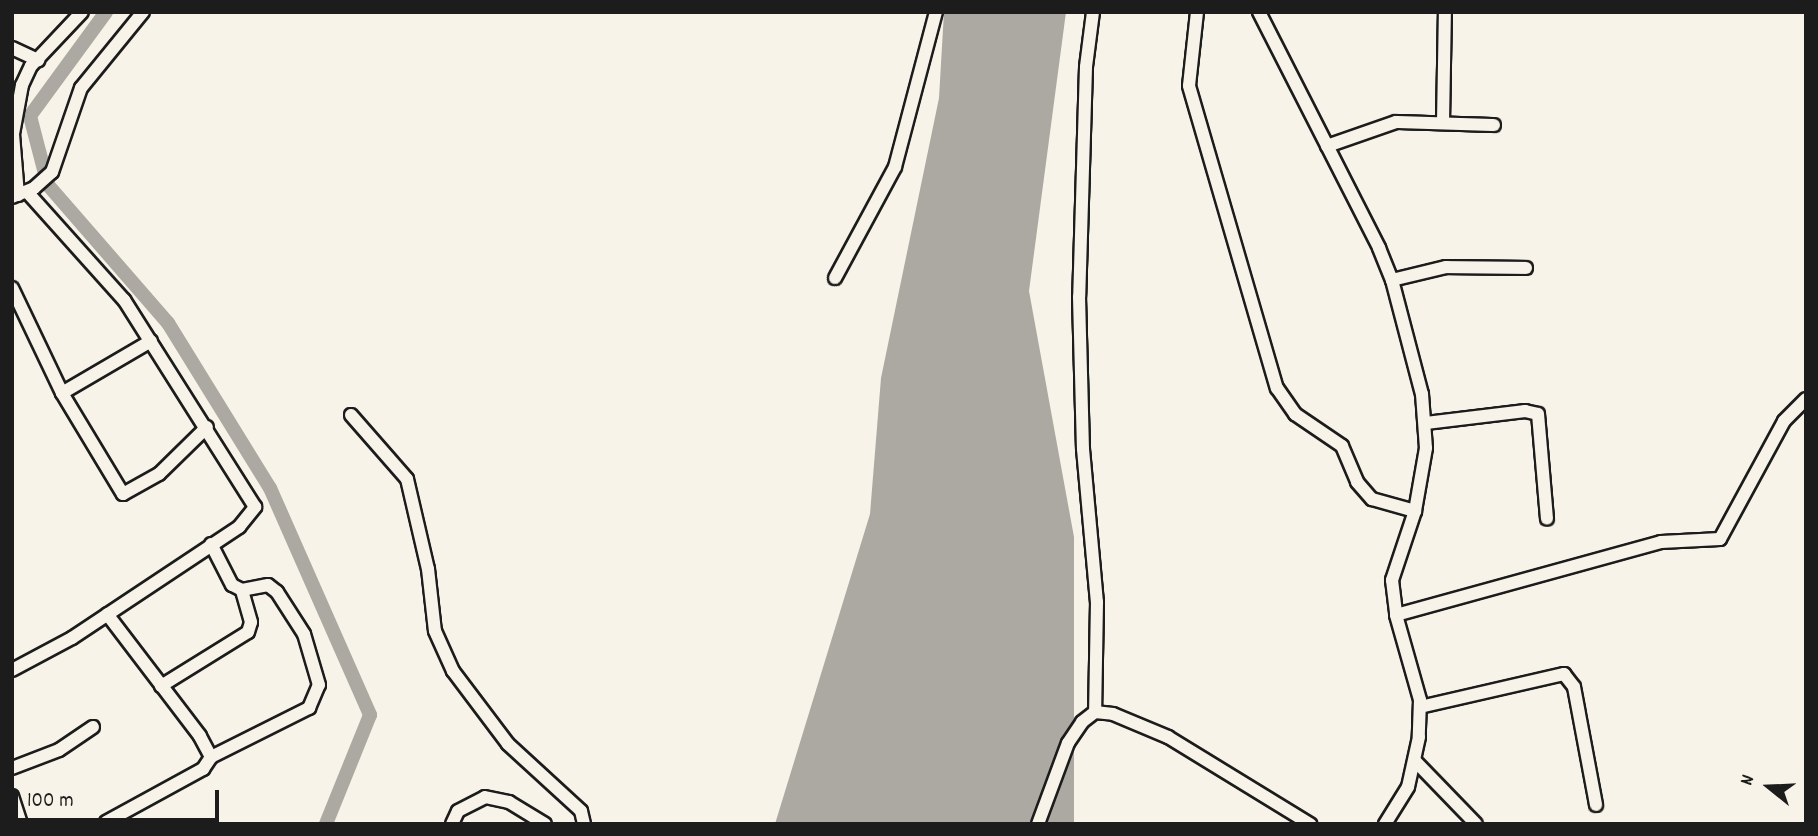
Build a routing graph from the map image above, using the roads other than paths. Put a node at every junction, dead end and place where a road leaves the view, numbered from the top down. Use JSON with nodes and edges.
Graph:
{"nodes":[{"id":1,"x":82,"y":12,"type":"edge"},
{"id":2,"x":143,"y":12,"type":"edge"},
{"id":3,"x":936,"y":12,"type":"edge"},
{"id":4,"x":1093,"y":12,"type":"edge"},
{"id":5,"x":1197,"y":12,"type":"edge"},
{"id":6,"x":1259,"y":12,"type":"edge"},
{"id":7,"x":1445,"y":12,"type":"edge"},
{"id":8,"x":12,"y":48,"type":"edge"},
{"id":9,"x":38,"y":60,"type":"junction"},
{"id":10,"x":1443,"y":122,"type":"junction"},
{"id":11,"x":1494,"y":125,"type":"dead end"},
{"id":12,"x":1327,"y":146,"type":"junction"},
{"id":13,"x":23,"y":193,"type":"edge"},
{"id":14,"x":1526,"y":268,"type":"dead end"},
{"id":15,"x":835,"y":278,"type":"dead end"},
{"id":16,"x":1392,"y":280,"type":"junction"},
{"id":17,"x":12,"y":288,"type":"edge"},
{"id":18,"x":151,"y":341,"type":"junction"},
{"id":19,"x":62,"y":393,"type":"junction"},
{"id":20,"x":1806,"y":399,"type":"edge"},
{"id":21,"x":351,"y":415,"type":"dead end"},
{"id":22,"x":1426,"y":423,"type":"junction"},
{"id":23,"x":207,"y":427,"type":"junction"},
{"id":24,"x":1415,"y":511,"type":"junction"},
{"id":25,"x":1547,"y":519,"type":"dead end"},
{"id":26,"x":211,"y":544,"type":"junction"},
{"id":27,"x":242,"y":590,"type":"junction"},
{"id":28,"x":107,"y":614,"type":"junction"},
{"id":29,"x":1396,"y":615,"type":"junction"},
{"id":30,"x":12,"y":670,"type":"edge"},
{"id":31,"x":161,"y":686,"type":"junction"},
{"id":32,"x":1420,"y":707,"type":"junction"},
{"id":33,"x":1095,"y":712,"type":"junction"},
{"id":34,"x":93,"y":727,"type":"dead end"},
{"id":35,"x":211,"y":757,"type":"junction"},
{"id":36,"x":1416,"y":762,"type":"junction"},
{"id":37,"x":12,"y":768,"type":"edge"},
{"id":38,"x":12,"y":796,"type":"edge"},
{"id":39,"x":1596,"y":805,"type":"dead end"},
{"id":40,"x":106,"y":822,"type":"edge"},
{"id":41,"x":21,"y":824,"type":"edge"},
{"id":42,"x":453,"y":824,"type":"edge"},
{"id":43,"x":545,"y":824,"type":"edge"},
{"id":44,"x":584,"y":824,"type":"edge"},
{"id":45,"x":1038,"y":824,"type":"edge"},
{"id":46,"x":1310,"y":824,"type":"edge"},
{"id":47,"x":1385,"y":824,"type":"edge"},
{"id":48,"x":1476,"y":824,"type":"edge"}],
"edges":[{"from":1,"to":9,"type":"street"},
{"from":2,"to":13,"type":"street"},
{"from":3,"to":15,"type":"street"},
{"from":4,"to":33,"type":"street"},
{"from":5,"to":24,"type":"street"},
{"from":6,"to":12,"type":"street"},
{"from":7,"to":10,"type":"street"},
{"from":8,"to":9,"type":"street"},
{"from":9,"to":13,"type":"street"},
{"from":10,"to":11,"type":"street"},
{"from":10,"to":12,"type":"street"},
{"from":12,"to":16,"type":"street"},
{"from":13,"to":18,"type":"street"},
{"from":14,"to":16,"type":"street"},
{"from":16,"to":22,"type":"street"},
{"from":17,"to":19,"type":"street"},
{"from":18,"to":19,"type":"street"},
{"from":18,"to":23,"type":"street"},
{"from":19,"to":23,"type":"street"},
{"from":20,"to":29,"type":"street"},
{"from":21,"to":44,"type":"street"},
{"from":22,"to":24,"type":"street"},
{"from":22,"to":25,"type":"street"},
{"from":23,"to":26,"type":"street"},
{"from":24,"to":29,"type":"street"},
{"from":26,"to":27,"type":"street"},
{"from":26,"to":28,"type":"street"},
{"from":27,"to":31,"type":"street"},
{"from":27,"to":35,"type":"street"},
{"from":28,"to":30,"type":"street"},
{"from":28,"to":31,"type":"street"},
{"from":29,"to":32,"type":"street"},
{"from":31,"to":35,"type":"street"},
{"from":32,"to":36,"type":"street"},
{"from":32,"to":39,"type":"street"},
{"from":33,"to":45,"type":"street"},
{"from":33,"to":46,"type":"street"},
{"from":34,"to":37,"type":"street"},
{"from":35,"to":40,"type":"street"},
{"from":36,"to":47,"type":"street"},
{"from":36,"to":48,"type":"street"},
{"from":38,"to":41,"type":"street"},
{"from":42,"to":43,"type":"street"}]}
